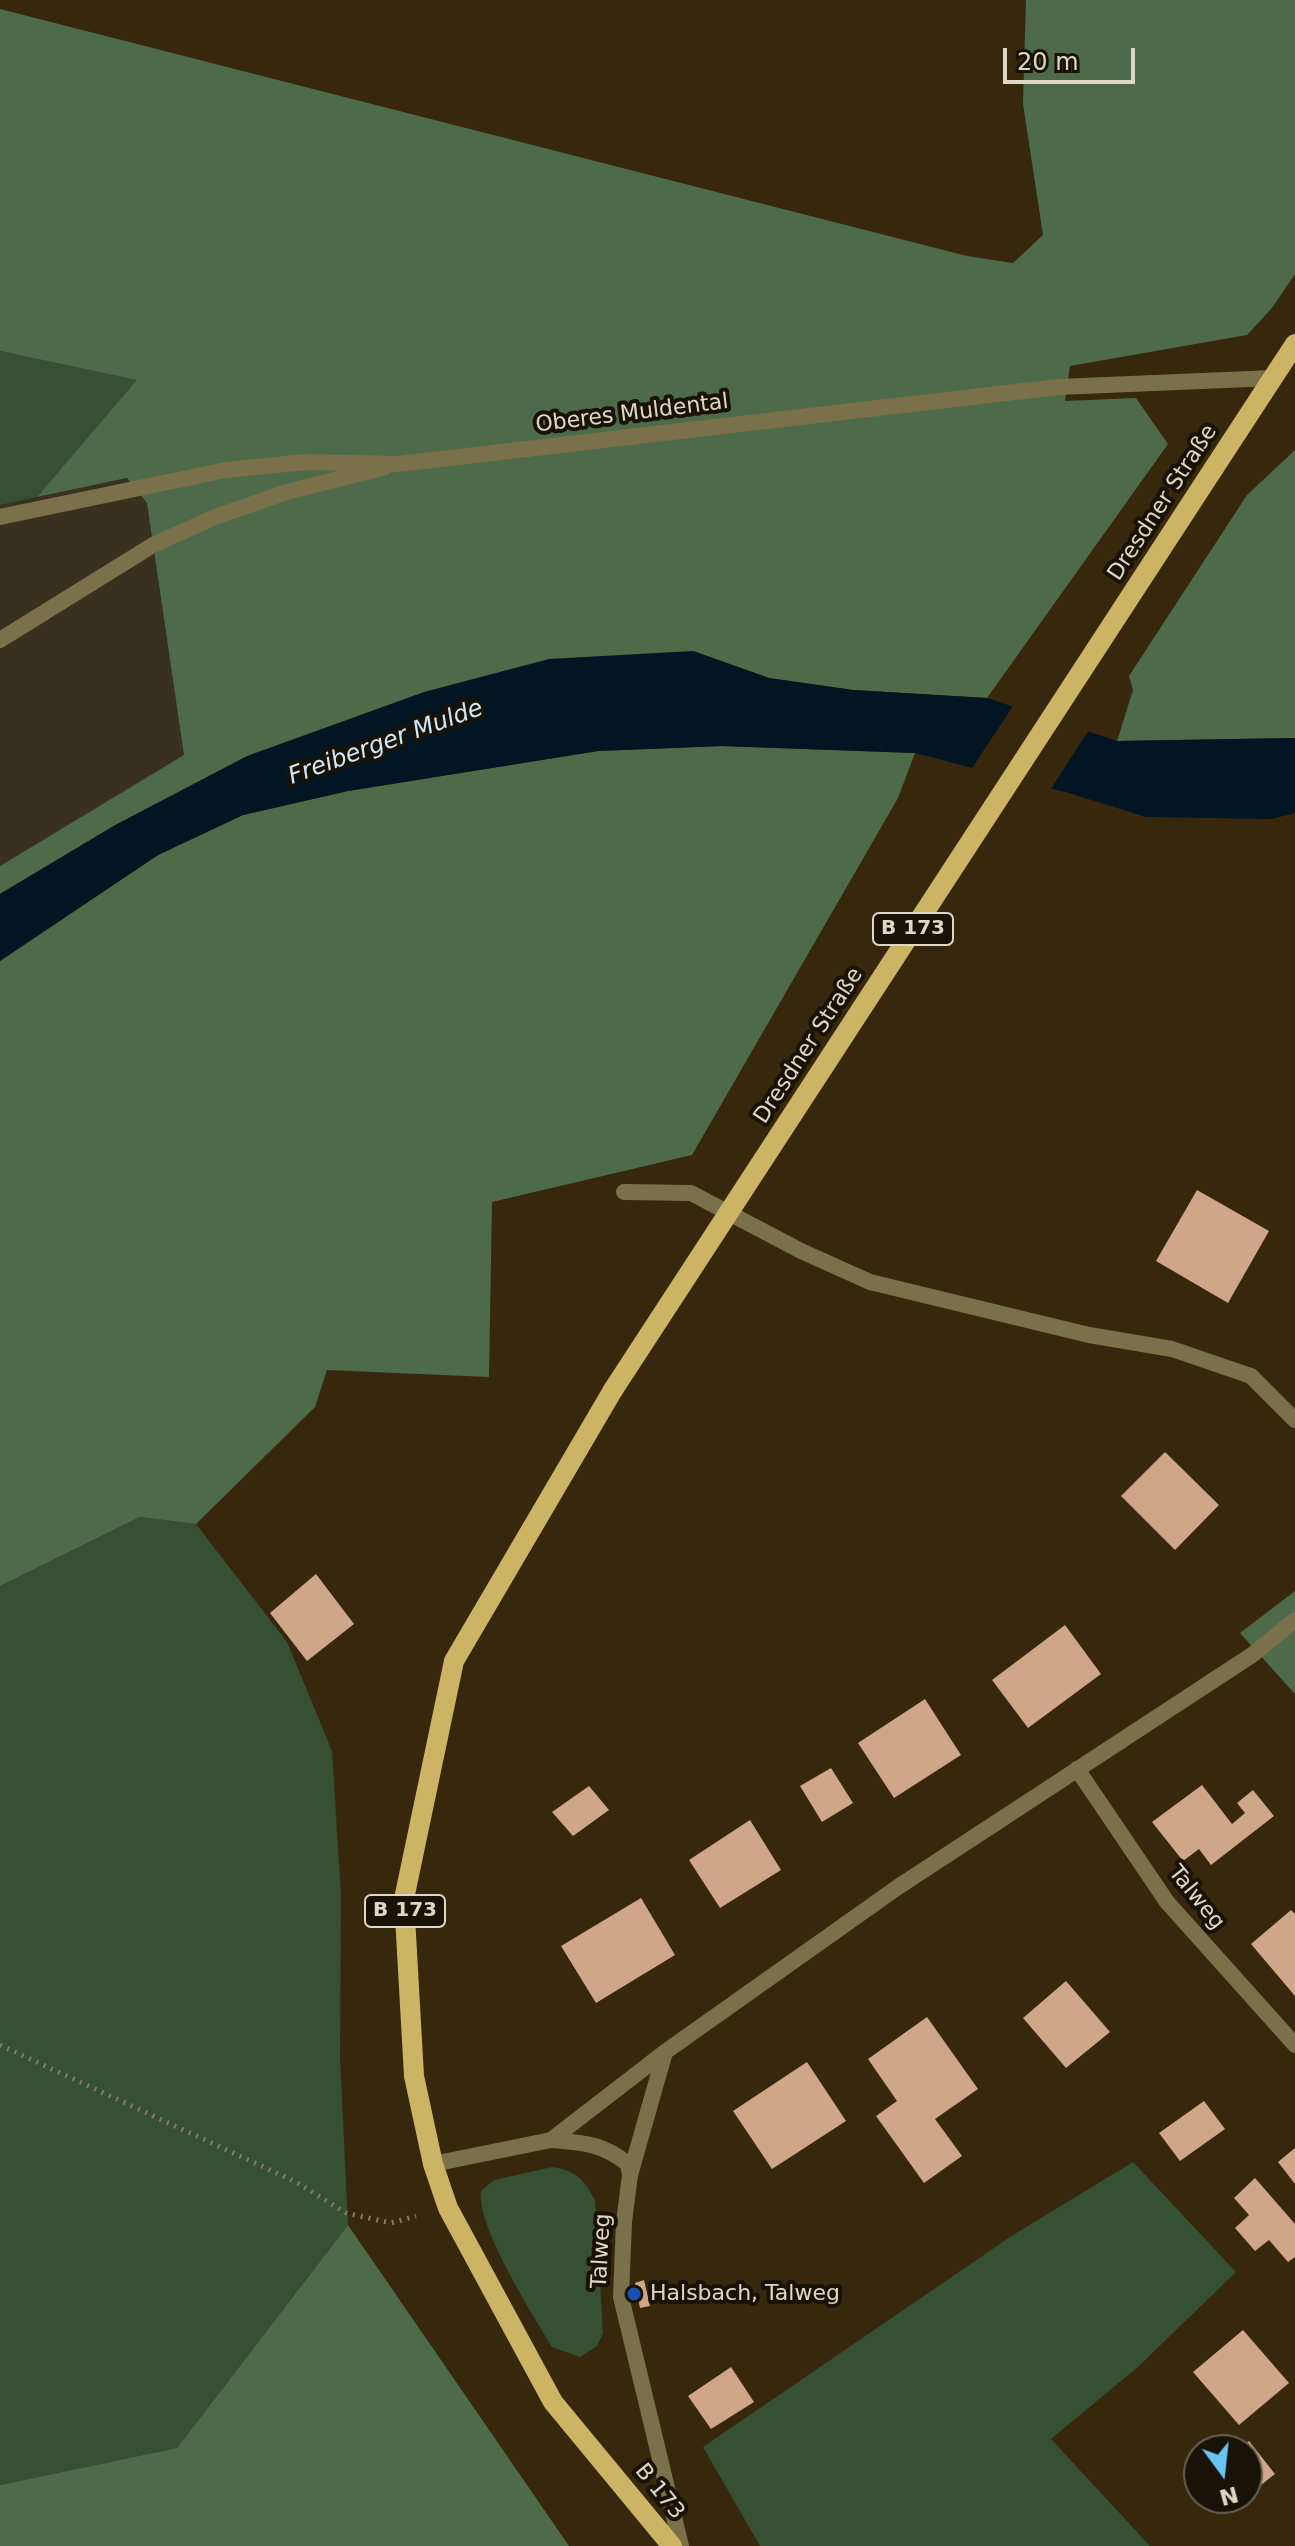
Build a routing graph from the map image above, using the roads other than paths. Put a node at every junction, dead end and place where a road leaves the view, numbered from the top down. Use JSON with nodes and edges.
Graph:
{"nodes":[{"id":1,"x":1295,"y":344,"type":"edge"},
{"id":2,"x":1273,"y":378,"type":"junction"},
{"id":3,"x":398,"y":464,"type":"junction"},
{"id":4,"x":0,"y":517,"type":"edge"},
{"id":5,"x":0,"y":640,"type":"edge"},
{"id":6,"x":624,"y":1192,"type":"dead end"},
{"id":7,"x":1295,"y":1420,"type":"edge"},
{"id":8,"x":1295,"y":1620,"type":"edge"},
{"id":9,"x":454,"y":1661,"type":"joint"},
{"id":10,"x":1077,"y":1769,"type":"junction"},
{"id":11,"x":1295,"y":2045,"type":"edge"},
{"id":12,"x":665,"y":2052,"type":"junction"},
{"id":13,"x":551,"y":2140,"type":"junction"},
{"id":14,"x":433,"y":2164,"type":"junction"},
{"id":15,"x":630,"y":2175,"type":"junction"},
{"id":16,"x":672,"y":2546,"type":"edge"},
{"id":17,"x":681,"y":2546,"type":"edge"}],
"edges":[{"from":1,"to":2,"type":"main road","name":"Dresdner Straße","number":"B 173"},
{"from":2,"to":3,"type":"street","name":"Oberes Muldental"},
{"from":2,"to":9,"type":"main road","name":"Dresdner Straße","number":"B 173","bridge":true},
{"from":3,"to":4,"type":"street","name":"Oberes Muldental"},
{"from":3,"to":5,"type":"street"},
{"from":6,"to":7,"type":"street"},
{"from":8,"to":10,"type":"street"},
{"from":9,"to":14,"type":"main road","name":"B 173","number":"B 173"},
{"from":10,"to":11,"type":"street","name":"Talweg"},
{"from":10,"to":12,"type":"street"},
{"from":12,"to":13,"type":"street"},
{"from":12,"to":15,"type":"street","name":"Talweg"},
{"from":13,"to":14,"type":"street"},
{"from":13,"to":15,"type":"street"},
{"from":14,"to":16,"type":"main road","name":"B 173","number":"B 173"},
{"from":15,"to":17,"type":"street","name":"Talweg"}]}
